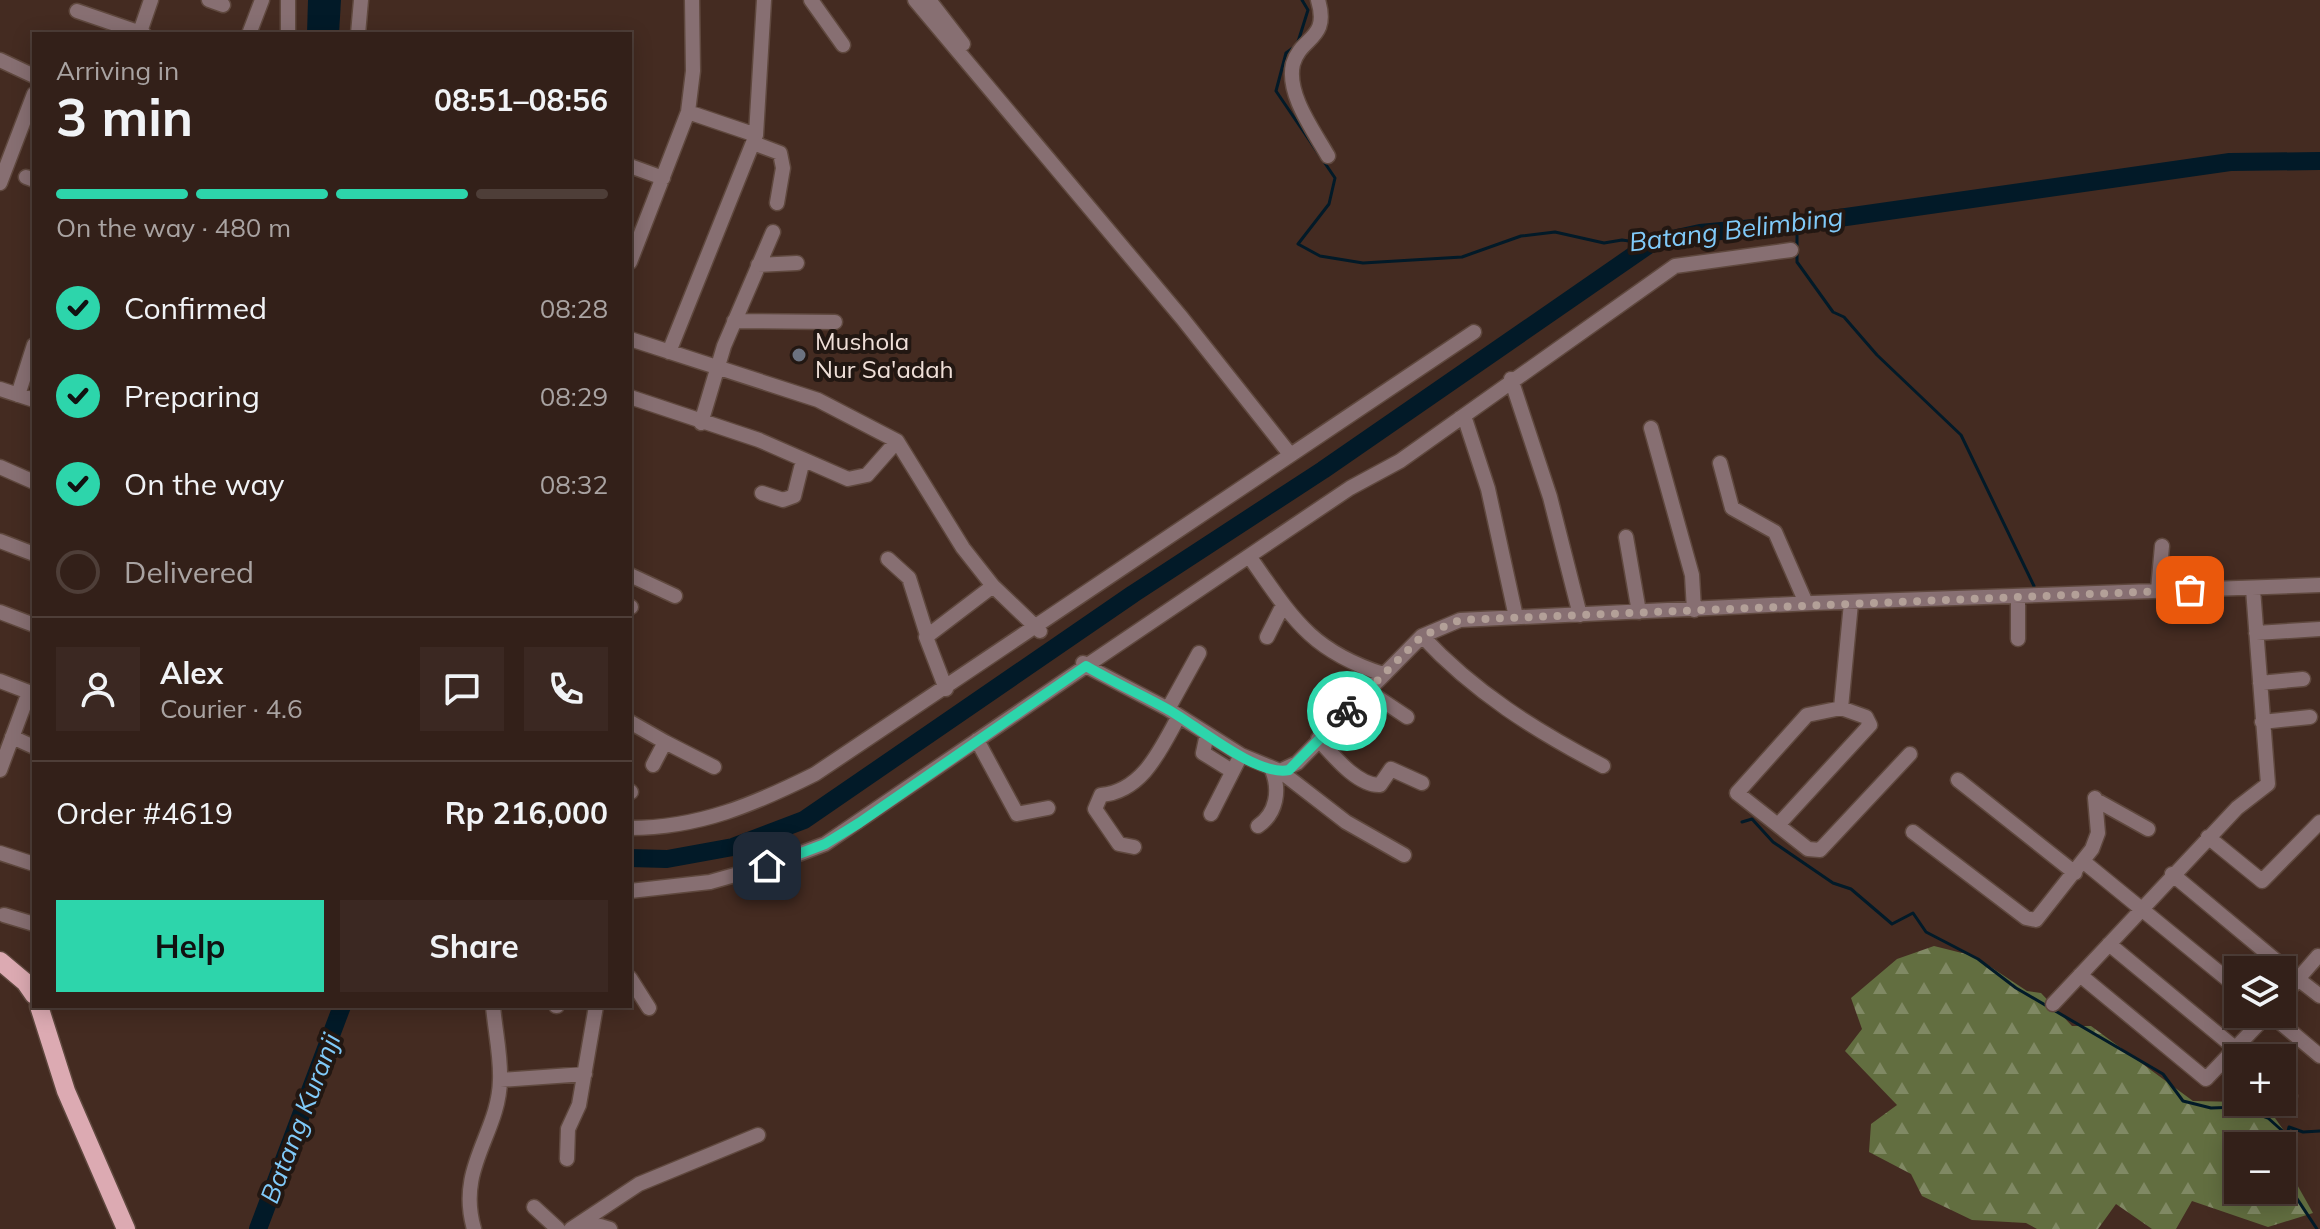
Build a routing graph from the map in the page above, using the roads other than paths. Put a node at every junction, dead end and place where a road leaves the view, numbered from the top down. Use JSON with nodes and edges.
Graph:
{"nodes":[{"id":1,"x":151,"y":0,"type":"edge"},
{"id":2,"x":262,"y":0,"type":"edge"},
{"id":3,"x":288,"y":0,"type":"edge"},
{"id":4,"x":361,"y":0,"type":"edge"},
{"id":5,"x":692,"y":0,"type":"edge"},
{"id":6,"x":764,"y":0,"type":"edge"},
{"id":7,"x":811,"y":0,"type":"edge"},
{"id":8,"x":915,"y":0,"type":"edge"},
{"id":9,"x":929,"y":0,"type":"edge"},
{"id":10,"x":1318,"y":0,"type":"edge"},
{"id":11,"x":77,"y":11,"type":"dead end"},
{"id":12,"x":139,"y":32,"type":"edge"},
{"id":13,"x":142,"y":32,"type":"edge"},
{"id":14,"x":250,"y":32,"type":"edge"},
{"id":15,"x":288,"y":32,"type":"edge"},
{"id":16,"x":358,"y":32,"type":"edge"},
{"id":17,"x":843,"y":45,"type":"dead end"},
{"id":18,"x":0,"y":60,"type":"edge"},
{"id":19,"x":972,"y":67,"type":"junction"},
{"id":20,"x":32,"y":75,"type":"edge"},
{"id":21,"x":32,"y":98,"type":"edge"},
{"id":22,"x":688,"y":112,"type":"junction"},
{"id":23,"x":755,"y":139,"type":"junction"},
{"id":24,"x":1328,"y":156,"type":"dead end"},
{"id":25,"x":4,"y":158,"type":"edge"},
{"id":26,"x":632,"y":167,"type":"edge"},
{"id":27,"x":663,"y":178,"type":"junction"},
{"id":28,"x":0,"y":183,"type":"edge"},
{"id":29,"x":777,"y":203,"type":"dead end"},
{"id":30,"x":773,"y":232,"type":"dead end"},
{"id":31,"x":1791,"y":250,"type":"dead end"},
{"id":32,"x":632,"y":257,"type":"edge"},
{"id":33,"x":797,"y":263,"type":"dead end"},
{"id":34,"x":758,"y":265,"type":"junction"},
{"id":35,"x":734,"y":321,"type":"junction"},
{"id":36,"x":835,"y":322,"type":"dead end"},
{"id":37,"x":1474,"y":332,"type":"dead end"},
{"id":38,"x":632,"y":340,"type":"edge"},
{"id":39,"x":32,"y":351,"type":"edge"},
{"id":40,"x":669,"y":352,"type":"junction"},
{"id":41,"x":716,"y":370,"type":"junction"},
{"id":42,"x":1511,"y":379,"type":"junction"},
{"id":43,"x":0,"y":389,"type":"edge"},
{"id":44,"x":18,"y":395,"type":"junction"},
{"id":45,"x":632,"y":398,"type":"edge"},
{"id":46,"x":32,"y":399,"type":"edge"},
{"id":47,"x":1460,"y":418,"type":"junction"},
{"id":48,"x":701,"y":423,"type":"junction"},
{"id":49,"x":1651,"y":428,"type":"dead end"},
{"id":50,"x":897,"y":441,"type":"junction"},
{"id":51,"x":1289,"y":453,"type":"junction"},
{"id":52,"x":803,"y":460,"type":"junction"},
{"id":53,"x":1720,"y":463,"type":"dead end"},
{"id":54,"x":0,"y":467,"type":"edge"},
{"id":55,"x":32,"y":481,"type":"edge"},
{"id":56,"x":762,"y":493,"type":"dead end"},
{"id":57,"x":1626,"y":537,"type":"dead end"},
{"id":58,"x":0,"y":541,"type":"edge"},
{"id":59,"x":2162,"y":546,"type":"dead end"},
{"id":60,"x":32,"y":553,"type":"edge"},
{"id":61,"x":1249,"y":556,"type":"junction"},
{"id":62,"x":888,"y":559,"type":"dead end"},
{"id":63,"x":632,"y":576,"type":"edge"},
{"id":64,"x":2320,"y":585,"type":"edge"},
{"id":65,"x":993,"y":586,"type":"junction"},
{"id":66,"x":2253,"y":589,"type":"junction"},
{"id":67,"x":2158,"y":590,"type":"junction"},
{"id":68,"x":675,"y":596,"type":"dead end"},
{"id":69,"x":2018,"y":597,"type":"junction"},
{"id":70,"x":1806,"y":603,"type":"junction"},
{"id":71,"x":1851,"y":603,"type":"junction"},
{"id":72,"x":1283,"y":605,"type":"junction"},
{"id":73,"x":1694,"y":610,"type":"junction"},
{"id":74,"x":0,"y":612,"type":"edge"},
{"id":75,"x":1639,"y":612,"type":"junction"},
{"id":76,"x":1580,"y":615,"type":"junction"},
{"id":77,"x":1516,"y":617,"type":"junction"},
{"id":78,"x":32,"y":623,"type":"edge"},
{"id":79,"x":1037,"y":629,"type":"junction"},
{"id":80,"x":2320,"y":629,"type":"edge"},
{"id":81,"x":2256,"y":633,"type":"junction"},
{"id":82,"x":927,"y":635,"type":"junction"},
{"id":83,"x":1422,"y":636,"type":"junction"},
{"id":84,"x":1267,"y":637,"type":"dead end"},
{"id":85,"x":2018,"y":639,"type":"dead end"},
{"id":86,"x":1199,"y":653,"type":"dead end"},
{"id":87,"x":1085,"y":665,"type":"junction"},
{"id":88,"x":1383,"y":674,"type":"junction"},
{"id":89,"x":2303,"y":679,"type":"dead end"},
{"id":90,"x":0,"y":681,"type":"edge"},
{"id":91,"x":2260,"y":683,"type":"junction"},
{"id":92,"x":946,"y":689,"type":"junction"},
{"id":93,"x":32,"y":690,"type":"edge"},
{"id":94,"x":1368,"y":691,"type":"junction"},
{"id":95,"x":1841,"y":708,"type":"junction"},
{"id":96,"x":1173,"y":713,"type":"junction"},
{"id":97,"x":1407,"y":717,"type":"dead end"},
{"id":98,"x":2310,"y":717,"type":"dead end"},
{"id":99,"x":2262,"y":722,"type":"junction"},
{"id":100,"x":632,"y":723,"type":"edge"},
{"id":101,"x":1207,"y":734,"type":"junction"},
{"id":102,"x":12,"y":737,"type":"junction"},
{"id":103,"x":1318,"y":739,"type":"junction"},
{"id":104,"x":977,"y":740,"type":"junction"},
{"id":105,"x":665,"y":742,"type":"junction"},
{"id":106,"x":32,"y":746,"type":"edge"},
{"id":107,"x":1910,"y":754,"type":"dead end"},
{"id":108,"x":1241,"y":755,"type":"junction"},
{"id":109,"x":653,"y":765,"type":"dead end"},
{"id":110,"x":1603,"y":766,"type":"dead end"},
{"id":111,"x":714,"y":767,"type":"dead end"},
{"id":112,"x":0,"y":770,"type":"edge"},
{"id":113,"x":1232,"y":771,"type":"junction"},
{"id":114,"x":1276,"y":771,"type":"junction"},
{"id":115,"x":1958,"y":780,"type":"dead end"},
{"id":116,"x":1422,"y":783,"type":"dead end"},
{"id":117,"x":1048,"y":808,"type":"dead end"},
{"id":118,"x":1211,"y":814,"type":"dead end"},
{"id":119,"x":2124,"y":816,"type":"junction"},
{"id":120,"x":2320,"y":822,"type":"edge"},
{"id":121,"x":1778,"y":825,"type":"junction"},
{"id":122,"x":1258,"y":826,"type":"dead end"},
{"id":123,"x":632,"y":828,"type":"edge"},
{"id":124,"x":2099,"y":829,"type":"junction"},
{"id":125,"x":2148,"y":829,"type":"dead end"},
{"id":126,"x":1913,"y":832,"type":"dead end"},
{"id":127,"x":2208,"y":837,"type":"junction"},
{"id":128,"x":1134,"y":847,"type":"dead end"},
{"id":129,"x":0,"y":853,"type":"edge"},
{"id":130,"x":1404,"y":855,"type":"dead end"},
{"id":131,"x":32,"y":863,"type":"edge"},
{"id":132,"x":2080,"y":867,"type":"junction"},
{"id":133,"x":2172,"y":874,"type":"junction"},
{"id":134,"x":632,"y":891,"type":"edge"},
{"id":135,"x":2141,"y":910,"type":"junction"},
{"id":136,"x":4,"y":915,"type":"dead end"},
{"id":137,"x":32,"y":923,"type":"edge"},
{"id":138,"x":2109,"y":944,"type":"junction"},
{"id":139,"x":2318,"y":956,"type":"edge"},
{"id":140,"x":0,"y":961,"type":"edge"},
{"id":141,"x":2080,"y":975,"type":"junction"},
{"id":142,"x":2224,"y":977,"type":"edge"},
{"id":143,"x":2298,"y":979,"type":"junction"},
{"id":144,"x":632,"y":981,"type":"edge"},
{"id":145,"x":2296,"y":981,"type":"edge"},
{"id":146,"x":32,"y":992,"type":"edge"},
{"id":147,"x":2320,"y":996,"type":"edge"},
{"id":148,"x":2053,"y":1004,"type":"dead end"},
{"id":149,"x":40,"y":1008,"type":"edge"},
{"id":150,"x":493,"y":1008,"type":"edge"},
{"id":151,"x":596,"y":1008,"type":"edge"},
{"id":152,"x":649,"y":1008,"type":"dead end"},
{"id":153,"x":2258,"y":1028,"type":"edge"},
{"id":154,"x":2286,"y":1028,"type":"edge"},
{"id":155,"x":2226,"y":1044,"type":"edge"},
{"id":156,"x":2244,"y":1044,"type":"edge"},
{"id":157,"x":2320,"y":1056,"type":"edge"},
{"id":158,"x":2224,"y":1064,"type":"edge"},
{"id":159,"x":585,"y":1074,"type":"junction"},
{"id":160,"x":500,"y":1080,"type":"junction"},
{"id":161,"x":758,"y":1135,"type":"dead end"},
{"id":162,"x":567,"y":1159,"type":"dead end"},
{"id":163,"x":534,"y":1207,"type":"dead end"},
{"id":164,"x":126,"y":1229,"type":"edge"},
{"id":165,"x":474,"y":1229,"type":"edge"},
{"id":166,"x":558,"y":1229,"type":"edge"},
{"id":167,"x":571,"y":1229,"type":"edge"},
{"id":168,"x":586,"y":1229,"type":"edge"},
{"id":169,"x":610,"y":1229,"type":"edge"}],
"edges":[{"from":1,"to":13,"type":"street"},
{"from":2,"to":14,"type":"street"},
{"from":3,"to":15,"type":"street"},
{"from":4,"to":16,"type":"street"},
{"from":5,"to":22,"type":"street"},
{"from":6,"to":23,"type":"street"},
{"from":7,"to":17,"type":"street"},
{"from":8,"to":19,"type":"street"},
{"from":9,"to":19,"type":"street"},
{"from":10,"to":24,"type":"street"},
{"from":11,"to":12,"type":"street"},
{"from":18,"to":20,"type":"street"},
{"from":19,"to":51,"type":"street"},
{"from":21,"to":25,"type":"street"},
{"from":22,"to":23,"type":"street"},
{"from":22,"to":27,"type":"street"},
{"from":23,"to":29,"type":"street"},
{"from":23,"to":40,"type":"street"},
{"from":25,"to":28,"type":"street"},
{"from":26,"to":27,"type":"street"},
{"from":27,"to":32,"type":"street"},
{"from":30,"to":34,"type":"street"},
{"from":31,"to":42,"type":"street"},
{"from":33,"to":34,"type":"street"},
{"from":34,"to":35,"type":"street"},
{"from":35,"to":36,"type":"street"},
{"from":35,"to":41,"type":"street"},
{"from":37,"to":51,"type":"street"},
{"from":38,"to":40,"type":"street"},
{"from":39,"to":44,"type":"street"},
{"from":40,"to":41,"type":"street"},
{"from":41,"to":48,"type":"street"},
{"from":41,"to":50,"type":"street"},
{"from":42,"to":47,"type":"street"},
{"from":42,"to":76,"type":"street"},
{"from":43,"to":44,"type":"street"},
{"from":44,"to":46,"type":"street"},
{"from":45,"to":48,"type":"street"},
{"from":47,"to":61,"type":"street"},
{"from":47,"to":77,"type":"street"},
{"from":48,"to":52,"type":"street"},
{"from":49,"to":73,"type":"street"},
{"from":50,"to":52,"type":"street"},
{"from":50,"to":65,"type":"street"},
{"from":51,"to":79,"type":"street"},
{"from":52,"to":56,"type":"street"},
{"from":53,"to":70,"type":"street"},
{"from":54,"to":55,"type":"street"},
{"from":57,"to":75,"type":"street"},
{"from":58,"to":60,"type":"street"},
{"from":59,"to":67,"type":"street"},
{"from":61,"to":72,"type":"street"},
{"from":61,"to":87,"type":"street"},
{"from":62,"to":82,"type":"street"},
{"from":63,"to":68,"type":"street"},
{"from":64,"to":66,"type":"street"},
{"from":65,"to":79,"type":"street"},
{"from":65,"to":82,"type":"street"},
{"from":66,"to":67,"type":"street"},
{"from":66,"to":81,"type":"street"},
{"from":67,"to":69,"type":"street"},
{"from":69,"to":71,"type":"street"},
{"from":69,"to":85,"type":"street"},
{"from":70,"to":71,"type":"street"},
{"from":70,"to":73,"type":"street"},
{"from":71,"to":95,"type":"street"},
{"from":72,"to":84,"type":"street"},
{"from":72,"to":88,"type":"street"},
{"from":73,"to":75,"type":"street"},
{"from":74,"to":78,"type":"street"},
{"from":75,"to":76,"type":"street"},
{"from":76,"to":77,"type":"street"},
{"from":77,"to":83,"type":"street"},
{"from":79,"to":92,"type":"street"},
{"from":80,"to":81,"type":"street"},
{"from":81,"to":91,"type":"street"},
{"from":82,"to":92,"type":"street"},
{"from":83,"to":88,"type":"street"},
{"from":83,"to":110,"type":"street"},
{"from":86,"to":96,"type":"street"},
{"from":87,"to":96,"type":"street"},
{"from":87,"to":104,"type":"street"},
{"from":88,"to":94,"type":"street"},
{"from":89,"to":91,"type":"street"},
{"from":90,"to":93,"type":"street"},
{"from":91,"to":99,"type":"street"},
{"from":92,"to":123,"type":"street"},
{"from":93,"to":102,"type":"street"},
{"from":94,"to":97,"type":"street"},
{"from":94,"to":103,"type":"street"},
{"from":95,"to":121,"type":"street"},
{"from":95,"to":121,"type":"street"},
{"from":96,"to":101,"type":"street"},
{"from":96,"to":128,"type":"street"},
{"from":98,"to":99,"type":"street"},
{"from":99,"to":127,"type":"street"},
{"from":100,"to":105,"type":"street"},
{"from":101,"to":108,"type":"street"},
{"from":101,"to":113,"type":"street"},
{"from":102,"to":106,"type":"street"},
{"from":102,"to":112,"type":"street"},
{"from":103,"to":114,"type":"street"},
{"from":103,"to":116,"type":"street"},
{"from":104,"to":117,"type":"street"},
{"from":104,"to":134,"type":"street"},
{"from":105,"to":109,"type":"street"},
{"from":105,"to":111,"type":"street"},
{"from":107,"to":121,"type":"street"},
{"from":108,"to":113,"type":"street"},
{"from":108,"to":114,"type":"street"},
{"from":113,"to":118,"type":"street"},
{"from":114,"to":122,"type":"street"},
{"from":114,"to":130,"type":"street"},
{"from":115,"to":132,"type":"street"},
{"from":119,"to":124,"type":"street"},
{"from":119,"to":124,"type":"street"},
{"from":119,"to":125,"type":"street"},
{"from":120,"to":127,"type":"street"},
{"from":124,"to":132,"type":"street"},
{"from":126,"to":132,"type":"street"},
{"from":127,"to":133,"type":"street"},
{"from":129,"to":131,"type":"street"},
{"from":132,"to":135,"type":"street"},
{"from":133,"to":135,"type":"street"},
{"from":133,"to":143,"type":"street"},
{"from":135,"to":138,"type":"street"},
{"from":135,"to":142,"type":"street"},
{"from":136,"to":137,"type":"street"},
{"from":138,"to":141,"type":"street"},
{"from":138,"to":155,"type":"street"},
{"from":139,"to":143,"type":"street"},
{"from":140,"to":146,"type":"main road"},
{"from":141,"to":148,"type":"street"},
{"from":141,"to":158,"type":"street"},
{"from":143,"to":145,"type":"street"},
{"from":143,"to":147,"type":"street"},
{"from":144,"to":152,"type":"street"},
{"from":149,"to":164,"type":"main road"},
{"from":150,"to":160,"type":"street"},
{"from":151,"to":159,"type":"street"},
{"from":153,"to":156,"type":"street"},
{"from":154,"to":157,"type":"street"},
{"from":159,"to":160,"type":"street"},
{"from":159,"to":162,"type":"street"},
{"from":160,"to":165,"type":"street"},
{"from":161,"to":167,"type":"street"},
{"from":163,"to":166,"type":"street"},
{"from":168,"to":169,"type":"street"}]}
